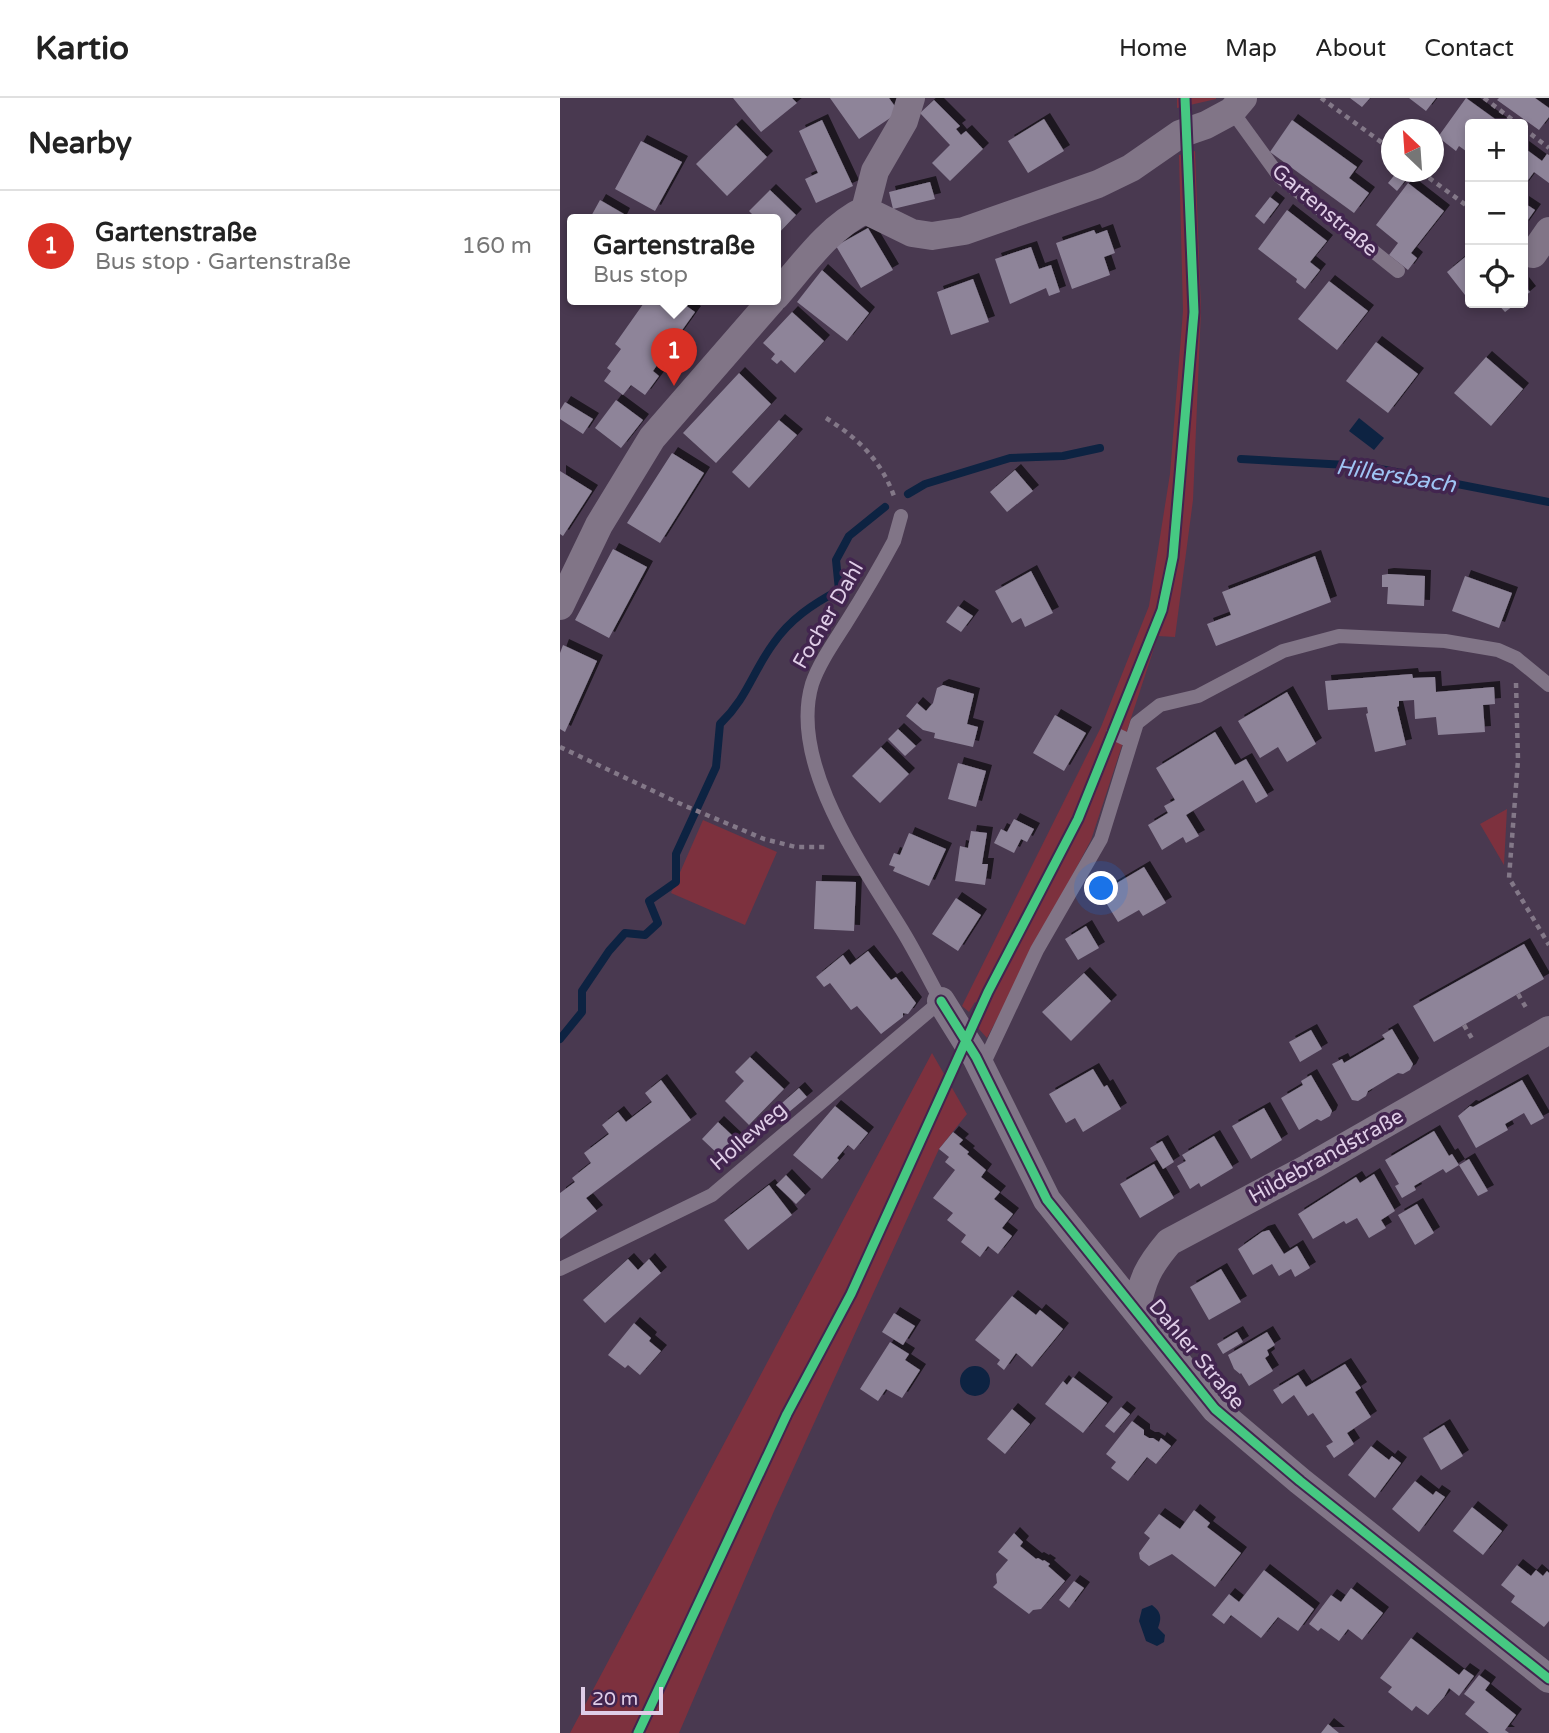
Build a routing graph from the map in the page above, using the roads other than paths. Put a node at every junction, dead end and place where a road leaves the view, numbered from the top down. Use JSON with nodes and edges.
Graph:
{"nodes":[{"id":1,"x":911,"y":98,"type":"edge"},
{"id":2,"x":1238,"y":104,"type":"edge"},
{"id":3,"x":865,"y":210,"type":"junction"},
{"id":4,"x":1549,"y":231,"type":"edge"},
{"id":5,"x":1533,"y":254,"type":"dead end"},
{"id":6,"x":1398,"y":271,"type":"dead end"},
{"id":7,"x":781,"y":289,"type":"edge"},
{"id":8,"x":768,"y":305,"type":"edge"},
{"id":9,"x":901,"y":516,"type":"road end"},
{"id":10,"x":560,"y":606,"type":"edge"},
{"id":11,"x":1549,"y":685,"type":"edge"},
{"id":12,"x":1113,"y":733,"type":"dead end"},
{"id":13,"x":1130,"y":741,"type":"junction"},
{"id":14,"x":941,"y":1001,"type":"junction"},
{"id":15,"x":1549,"y":1030,"type":"edge"},
{"id":16,"x":981,"y":1068,"type":"junction"},
{"id":17,"x":560,"y":1269,"type":"edge"},
{"id":18,"x":1136,"y":1310,"type":"junction"},
{"id":19,"x":1549,"y":1679,"type":"edge"}],
"edges":[{"from":1,"to":3,"type":"street"},
{"from":2,"to":3,"type":"street","name":"Gartenstraße"},
{"from":2,"to":6,"type":"lane","name":"Gartenstraße"},
{"from":3,"to":7,"type":"street"},
{"from":4,"to":5,"type":"street"},
{"from":8,"to":10,"type":"street"},
{"from":9,"to":14,"type":"lane","name":"Focher Dahl"},
{"from":11,"to":13,"type":"lane"},
{"from":12,"to":13,"type":"lane"},
{"from":13,"to":16,"type":"lane"},
{"from":14,"to":16,"type":"street","name":"Dahler Straße"},
{"from":14,"to":17,"type":"lane","name":"Holleweg"},
{"from":15,"to":18,"type":"street","name":"Hildebrandstraße"},
{"from":16,"to":18,"type":"street","name":"Dahler Straße"},
{"from":18,"to":19,"type":"street","name":"Dahler Straße"}]}
